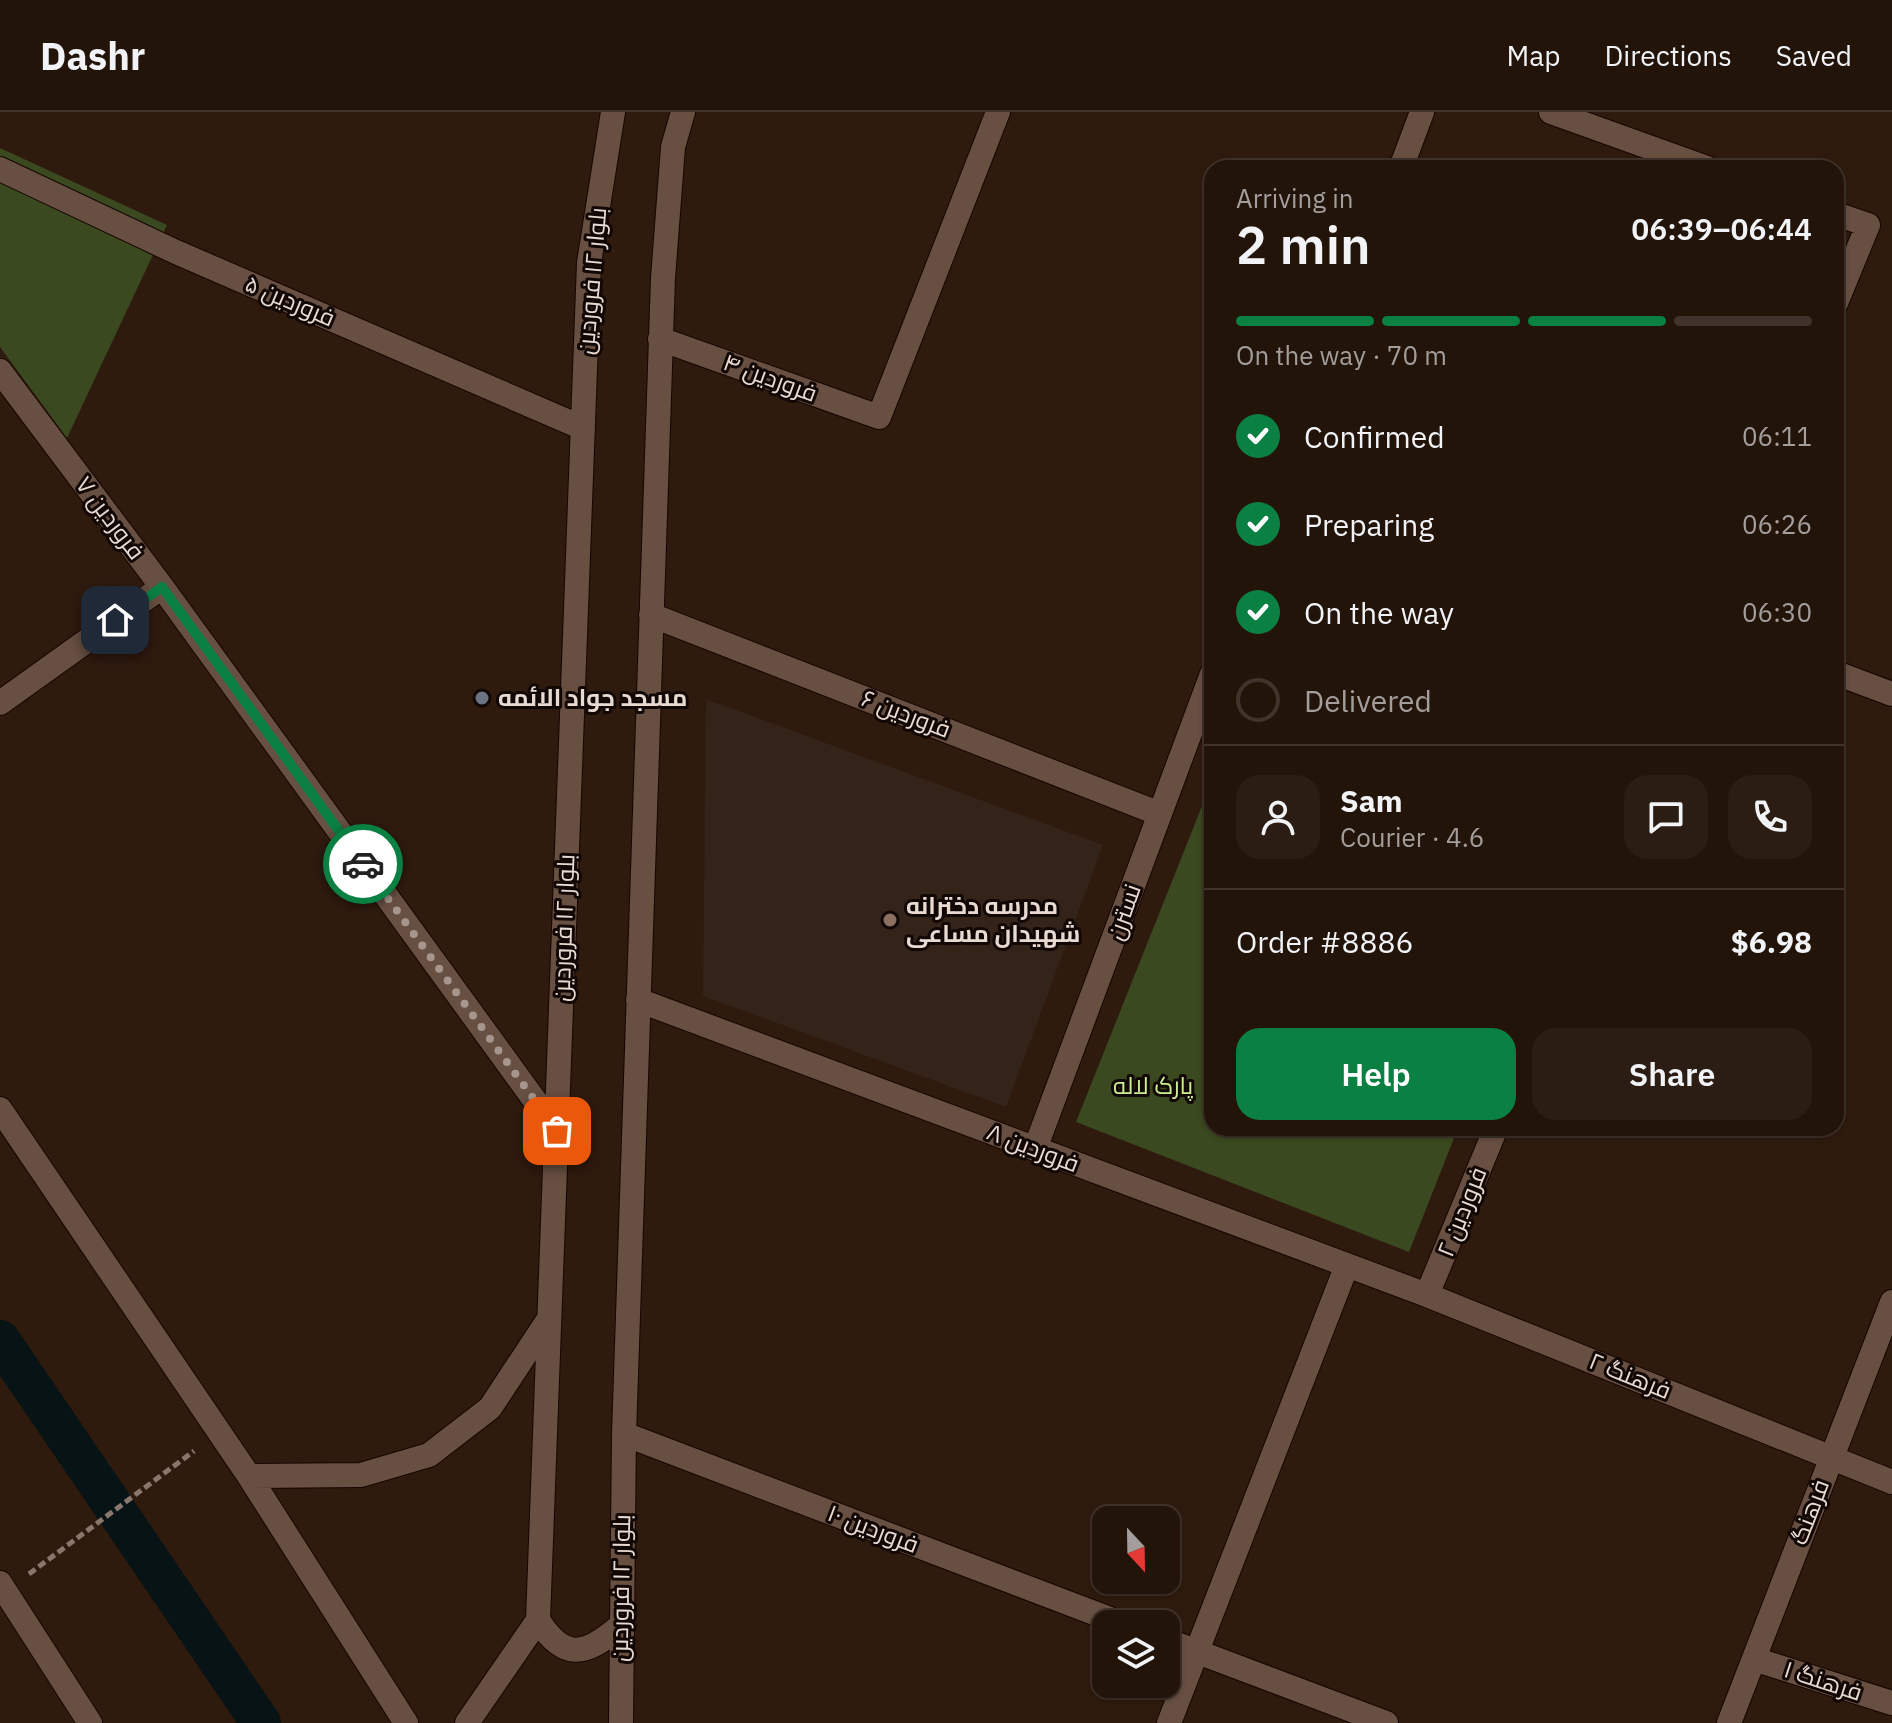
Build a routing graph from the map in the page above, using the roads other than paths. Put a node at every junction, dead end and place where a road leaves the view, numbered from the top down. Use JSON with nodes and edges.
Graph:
{"nodes":[{"id":1,"x":613,"y":112,"type":"edge"},
{"id":2,"x":683,"y":112,"type":"edge"},
{"id":3,"x":998,"y":112,"type":"edge"},
{"id":4,"x":1422,"y":112,"type":"edge"},
{"id":5,"x":1551,"y":112,"type":"edge"},
{"id":6,"x":1404,"y":160,"type":"edge"},
{"id":7,"x":1685,"y":160,"type":"edge"},
{"id":8,"x":0,"y":169,"type":"edge"},
{"id":9,"x":1844,"y":217,"type":"edge"},
{"id":10,"x":1844,"y":284,"type":"edge"},
{"id":11,"x":660,"y":339,"type":"junction"},
{"id":12,"x":0,"y":371,"type":"edge"},
{"id":13,"x":583,"y":428,"type":"junction"},
{"id":14,"x":162,"y":587,"type":"junction"},
{"id":15,"x":651,"y":615,"type":"junction"},
{"id":16,"x":1844,"y":676,"type":"edge"},
{"id":17,"x":1892,"y":694,"type":"edge"},
{"id":18,"x":1204,"y":696,"type":"edge"},
{"id":19,"x":0,"y":703,"type":"edge"},
{"id":20,"x":1160,"y":814,"type":"junction"},
{"id":21,"x":638,"y":1000,"type":"junction"},
{"id":22,"x":0,"y":1109,"type":"edge"},
{"id":23,"x":557,"y":1131,"type":"junction"},
{"id":24,"x":1493,"y":1136,"type":"edge"},
{"id":25,"x":1035,"y":1149,"type":"junction"},
{"id":26,"x":1347,"y":1265,"type":"junction"},
{"id":27,"x":1427,"y":1295,"type":"junction"},
{"id":28,"x":1892,"y":1302,"type":"edge"},
{"id":29,"x":550,"y":1318,"type":"junction"},
{"id":30,"x":624,"y":1434,"type":"junction"},
{"id":31,"x":1832,"y":1457,"type":"junction"},
{"id":32,"x":249,"y":1476,"type":"junction"},
{"id":33,"x":1892,"y":1482,"type":"edge"},
{"id":34,"x":3,"y":1588,"type":"edge"},
{"id":35,"x":1092,"y":1612,"type":"edge"},
{"id":36,"x":538,"y":1620,"type":"junction"},
{"id":37,"x":619,"y":1627,"type":"junction"},
{"id":38,"x":1180,"y":1645,"type":"edge"},
{"id":39,"x":1197,"y":1652,"type":"junction"},
{"id":40,"x":1754,"y":1659,"type":"junction"},
{"id":41,"x":1892,"y":1703,"type":"edge"},
{"id":42,"x":90,"y":1723,"type":"edge"},
{"id":43,"x":406,"y":1723,"type":"edge"},
{"id":44,"x":467,"y":1723,"type":"edge"},
{"id":45,"x":621,"y":1723,"type":"edge"},
{"id":46,"x":1169,"y":1723,"type":"edge"},
{"id":47,"x":1386,"y":1723,"type":"edge"},
{"id":48,"x":1729,"y":1723,"type":"edge"}],
"edges":[{"from":1,"to":13,"type":"street","name":"بلوار ۱۲ فروردین"},
{"from":2,"to":11,"type":"street","name":"بلوار ۱۲ فروردین"},
{"from":3,"to":11,"type":"street","name":"فروردین ۴"},
{"from":4,"to":6,"type":"street"},
{"from":5,"to":7,"type":"street"},
{"from":8,"to":13,"type":"street","name":"فروردین ۵"},
{"from":9,"to":10,"type":"street"},
{"from":11,"to":15,"type":"street","name":"بلوار ۱۲ فروردین"},
{"from":12,"to":14,"type":"street","name":"فروردین ۷"},
{"from":13,"to":23,"type":"street","name":"بلوار ۱۲ فروردین"},
{"from":14,"to":19,"type":"street"},
{"from":14,"to":23,"type":"street","name":"فروردین ۷"},
{"from":15,"to":20,"type":"street","name":"فروردین ۶"},
{"from":15,"to":21,"type":"street","name":"بلوار ۱۲ فروردین"},
{"from":16,"to":17,"type":"street"},
{"from":18,"to":20,"type":"street","name":"نسترن"},
{"from":20,"to":25,"type":"street","name":"نسترن"},
{"from":21,"to":25,"type":"street","name":"فروردین ۸"},
{"from":21,"to":30,"type":"street","name":"بلوار ۱۲ فروردین"},
{"from":22,"to":32,"type":"street"},
{"from":23,"to":29,"type":"street","name":"بلوار ۱۲ فروردین"},
{"from":24,"to":27,"type":"street","name":"فروردین ۲"},
{"from":25,"to":26,"type":"street","name":"فروردین ۸"},
{"from":26,"to":27,"type":"street","name":"فروردین ۸"},
{"from":26,"to":39,"type":"street"},
{"from":27,"to":31,"type":"street","name":"فرهنگ ۲"},
{"from":28,"to":31,"type":"street","name":"فرهنگ"},
{"from":29,"to":32,"type":"street"},
{"from":29,"to":36,"type":"street","name":"بلوار ۱۲ فروردین"},
{"from":30,"to":35,"type":"street","name":"فروردین ۱۰"},
{"from":30,"to":37,"type":"street","name":"بلوار ۱۲ فروردین"},
{"from":31,"to":33,"type":"street","name":"فرهنگ ۲"},
{"from":31,"to":40,"type":"street","name":"فرهنگ"},
{"from":32,"to":43,"type":"street"},
{"from":34,"to":42,"type":"street"},
{"from":36,"to":37,"type":"street"},
{"from":36,"to":44,"type":"street"},
{"from":37,"to":45,"type":"street","name":"بلوار ۱۲ فروردین"},
{"from":38,"to":39,"type":"street"},
{"from":39,"to":46,"type":"street"},
{"from":39,"to":47,"type":"street"},
{"from":40,"to":41,"type":"street","name":"فرهنگ ۱"},
{"from":40,"to":48,"type":"street","name":"فرهنگ"}]}
